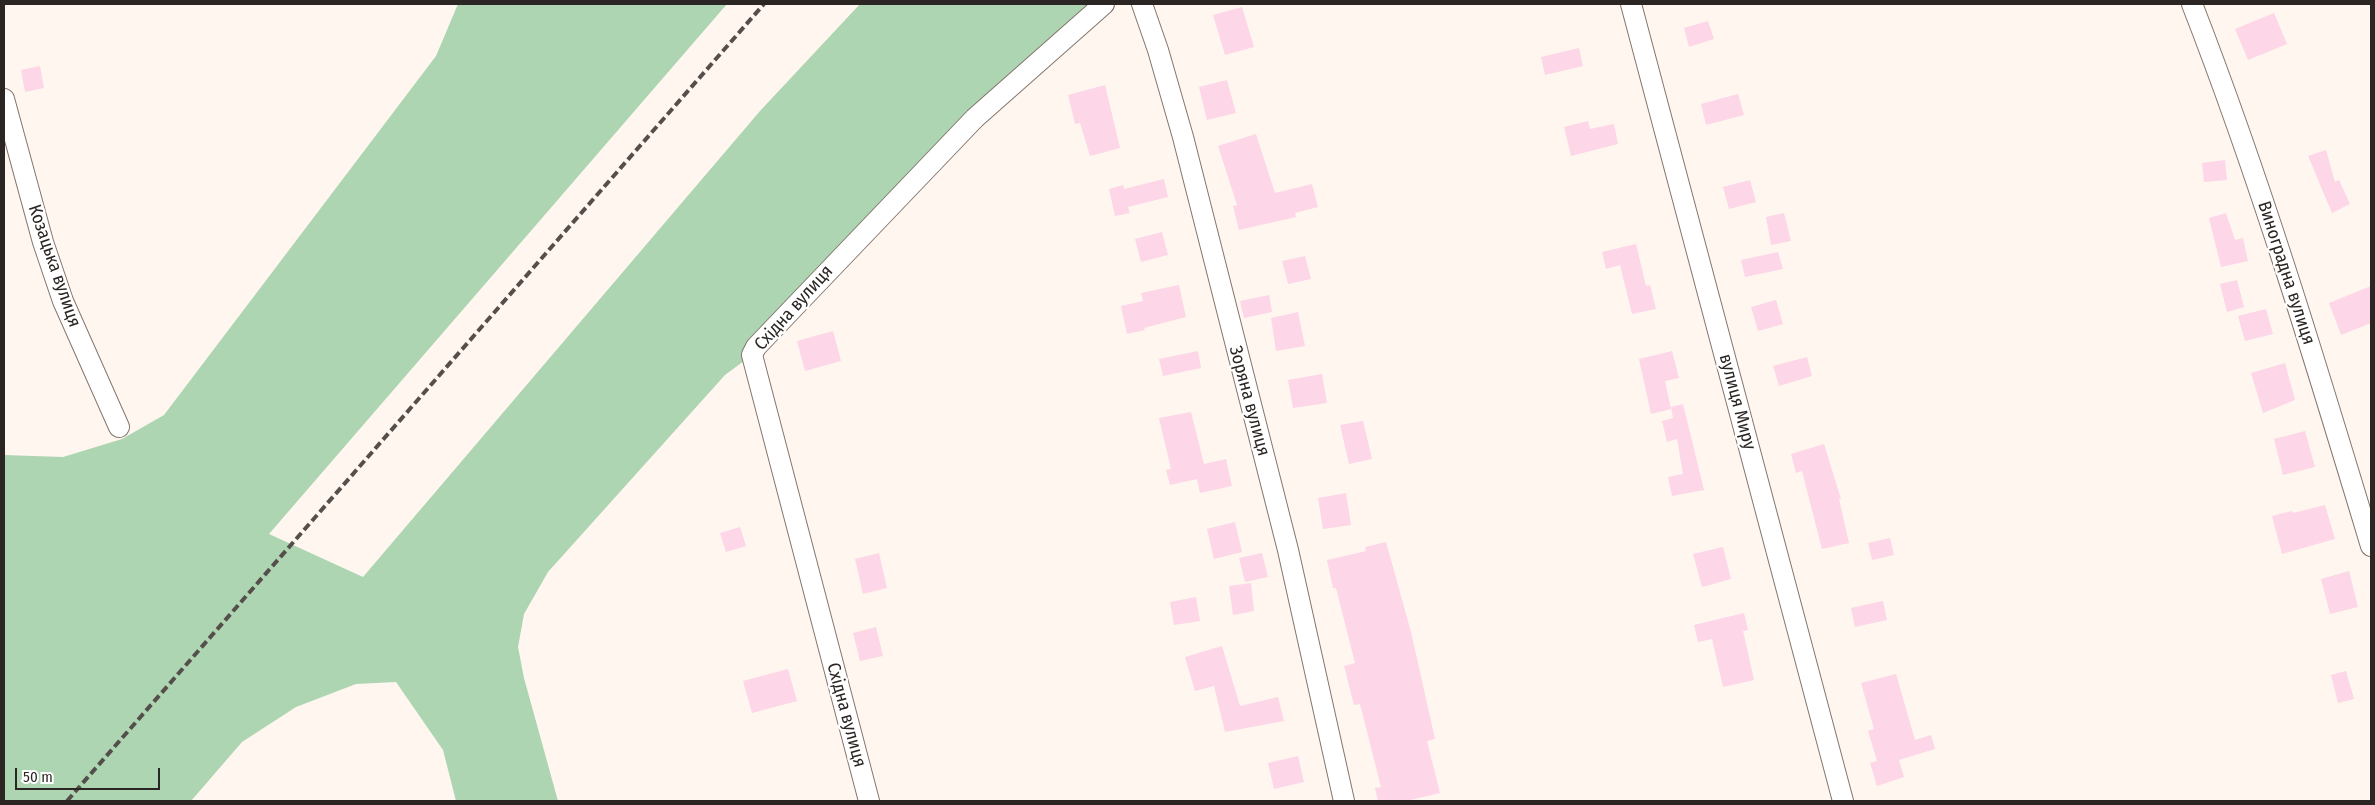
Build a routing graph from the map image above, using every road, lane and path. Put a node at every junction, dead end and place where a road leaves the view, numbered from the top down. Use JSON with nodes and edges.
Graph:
{"nodes":[{"id":1,"x":1104,"y":4,"type":"edge"},
{"id":2,"x":1142,"y":4,"type":"edge"},
{"id":3,"x":1632,"y":4,"type":"edge"},
{"id":4,"x":2192,"y":4,"type":"edge"},
{"id":5,"x":4,"y":99,"type":"edge"},
{"id":6,"x":119,"y":427,"type":"dead end"},
{"id":7,"x":2371,"y":546,"type":"edge"},
{"id":8,"x":869,"y":801,"type":"edge"},
{"id":9,"x":1344,"y":801,"type":"edge"},
{"id":10,"x":1843,"y":801,"type":"edge"}],
"edges":[{"from":1,"to":8,"type":"street","name":"Східна вулиця"},
{"from":2,"to":9,"type":"street","name":"Зоряна вулиця"},
{"from":3,"to":10,"type":"street","name":"вулиця Миру"},
{"from":4,"to":7,"type":"street","name":"Виноградна вулиця"},
{"from":5,"to":6,"type":"street","name":"Козацька вулиця"}]}
